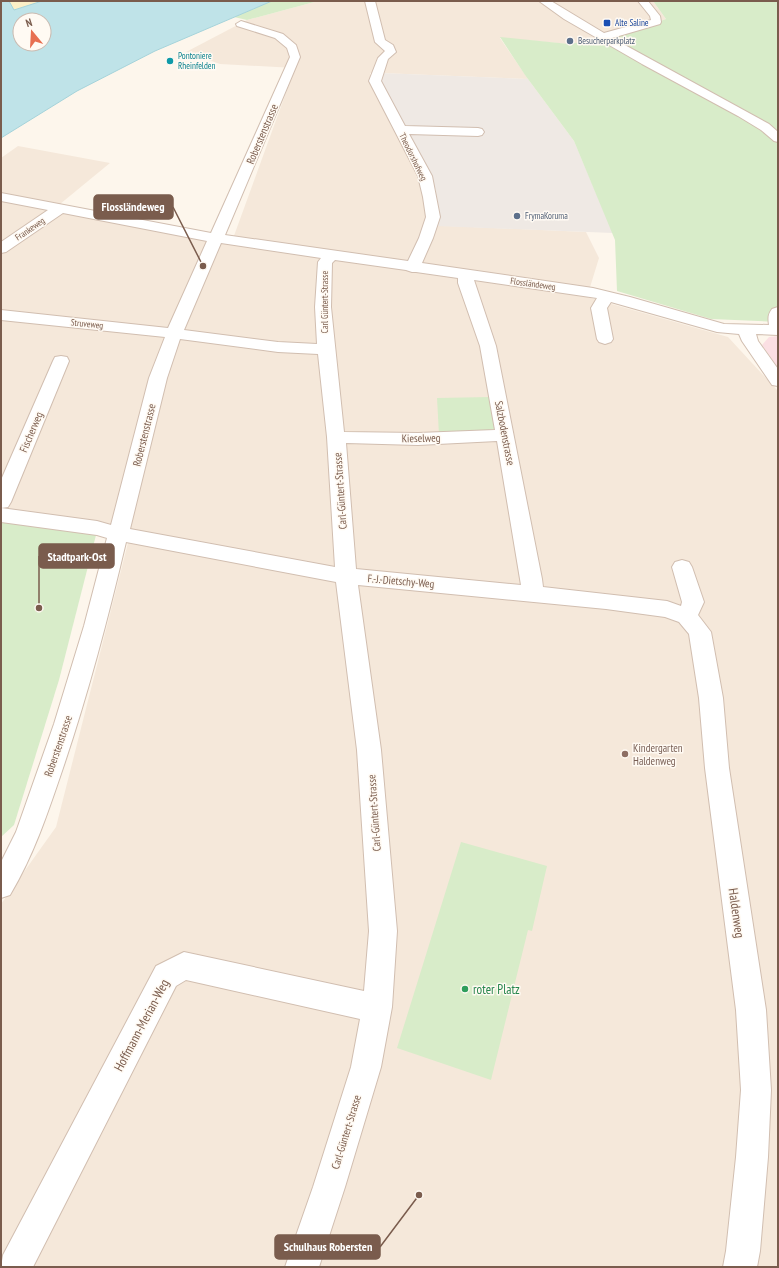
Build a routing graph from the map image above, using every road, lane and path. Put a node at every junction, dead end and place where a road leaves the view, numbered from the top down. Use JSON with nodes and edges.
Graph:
{"nodes":[{"id":1,"x":370,"y":1,"type":"edge"},
{"id":2,"x":544,"y":1,"type":"edge"},
{"id":3,"x":644,"y":1,"type":"edge"},
{"id":4,"x":594,"y":19,"type":"dead end"},
{"id":5,"x":580,"y":23,"type":"junction"},
{"id":6,"x":241,"y":24,"type":"dead end"},
{"id":7,"x":607,"y":31,"type":"junction"},
{"id":8,"x":400,"y":130,"type":"junction"},
{"id":9,"x":478,"y":132,"type":"dead end"},
{"id":10,"x":778,"y":138,"type":"edge"},
{"id":11,"x":1,"y":197,"type":"edge"},
{"id":12,"x":59,"y":209,"type":"junction"},
{"id":13,"x":216,"y":238,"type":"junction"},
{"id":14,"x":1,"y":249,"type":"edge"},
{"id":15,"x":330,"y":256,"type":"junction"},
{"id":16,"x":412,"y":268,"type":"junction"},
{"id":17,"x":466,"y":276,"type":"junction"},
{"id":18,"x":606,"y":296,"type":"junction"},
{"id":19,"x":778,"y":312,"type":"edge"},
{"id":20,"x":1,"y":315,"type":"edge"},
{"id":21,"x":746,"y":330,"type":"junction"},
{"id":22,"x":778,"y":330,"type":"edge"},
{"id":23,"x":174,"y":334,"type":"junction"},
{"id":24,"x":605,"y":339,"type":"dead end"},
{"id":25,"x":326,"y":349,"type":"junction"},
{"id":26,"x":61,"y":361,"type":"dead end"},
{"id":27,"x":778,"y":381,"type":"edge"},
{"id":28,"x":506,"y":436,"type":"junction"},
{"id":29,"x":336,"y":437,"type":"junction"},
{"id":30,"x":1,"y":502,"type":"edge"},
{"id":31,"x":1,"y":515,"type":"edge"},
{"id":32,"x":118,"y":534,"type":"junction"},
{"id":33,"x":682,"y":567,"type":"dead end"},
{"id":34,"x":346,"y":576,"type":"junction"},
{"id":35,"x":532,"y":593,"type":"junction"},
{"id":36,"x":687,"y":616,"type":"junction"},
{"id":37,"x":1,"y":886,"type":"edge"},
{"id":38,"x":377,"y":1007,"type":"junction"},
{"id":39,"x":16,"y":1267,"type":"edge"},
{"id":40,"x":302,"y":1267,"type":"edge"},
{"id":41,"x":740,"y":1267,"type":"edge"}],
"edges":[{"from":1,"to":8,"type":"street","name":"Theodorshofweg"},
{"from":2,"to":5,"type":"street"},
{"from":3,"to":7,"type":"street"},
{"from":4,"to":5,"type":"street"},
{"from":5,"to":7,"type":"street"},
{"from":6,"to":13,"type":"street","name":"Roberstenstrasse"},
{"from":7,"to":10,"type":"street"},
{"from":8,"to":9,"type":"street"},
{"from":8,"to":16,"type":"street","name":"Theodorshofweg"},
{"from":11,"to":12,"type":"street","name":"Flossländeweg"},
{"from":12,"to":13,"type":"street","name":"Flossländeweg"},
{"from":12,"to":14,"type":"street","name":"Frankeweg"},
{"from":13,"to":15,"type":"street","name":"Flossländeweg"},
{"from":13,"to":23,"type":"street","name":"Roberstenstrasse"},
{"from":15,"to":16,"type":"street","name":"Flossländeweg"},
{"from":15,"to":25,"type":"street","name":"Carl Güntert-Strasse"},
{"from":16,"to":17,"type":"street","name":"Flossländeweg"},
{"from":17,"to":18,"type":"street","name":"Flossländeweg"},
{"from":17,"to":28,"type":"street","name":"Salzbodenstrasse"},
{"from":18,"to":21,"type":"street","name":"Flossländeweg"},
{"from":18,"to":24,"type":"street"},
{"from":19,"to":22,"type":"street"},
{"from":20,"to":23,"type":"street","name":"Struveweg"},
{"from":21,"to":22,"type":"street","name":"Flossländeweg"},
{"from":21,"to":27,"type":"street"},
{"from":23,"to":25,"type":"street","name":"Struveweg"},
{"from":23,"to":32,"type":"street","name":"Roberstenstrasse"},
{"from":25,"to":29,"type":"street","name":"Carl-Güntert-Strasse"},
{"from":26,"to":30,"type":"street","name":"Fischerweg"},
{"from":28,"to":29,"type":"street","name":"Kieselweg"},
{"from":28,"to":35,"type":"street","name":"Salzbodenstrasse"},
{"from":29,"to":34,"type":"street","name":"Carl-Güntert-Strasse"},
{"from":31,"to":32,"type":"street"},
{"from":32,"to":34,"type":"street","name":"F.-J.-Dietschy-Weg"},
{"from":32,"to":37,"type":"street","name":"Roberstenstrasse"},
{"from":33,"to":36,"type":"street"},
{"from":34,"to":35,"type":"street","name":"F.-J.-Dietschy-Weg"},
{"from":34,"to":38,"type":"street","name":"Carl-Güntert-Strasse"},
{"from":35,"to":36,"type":"street","name":"F.-J.-Dietschy-Weg"},
{"from":36,"to":41,"type":"street","name":"Haldenweg"},
{"from":38,"to":39,"type":"street","name":"Hoffmann-Merian-Weg"},
{"from":38,"to":40,"type":"street","name":"Carl-Güntert-Strasse"}]}
